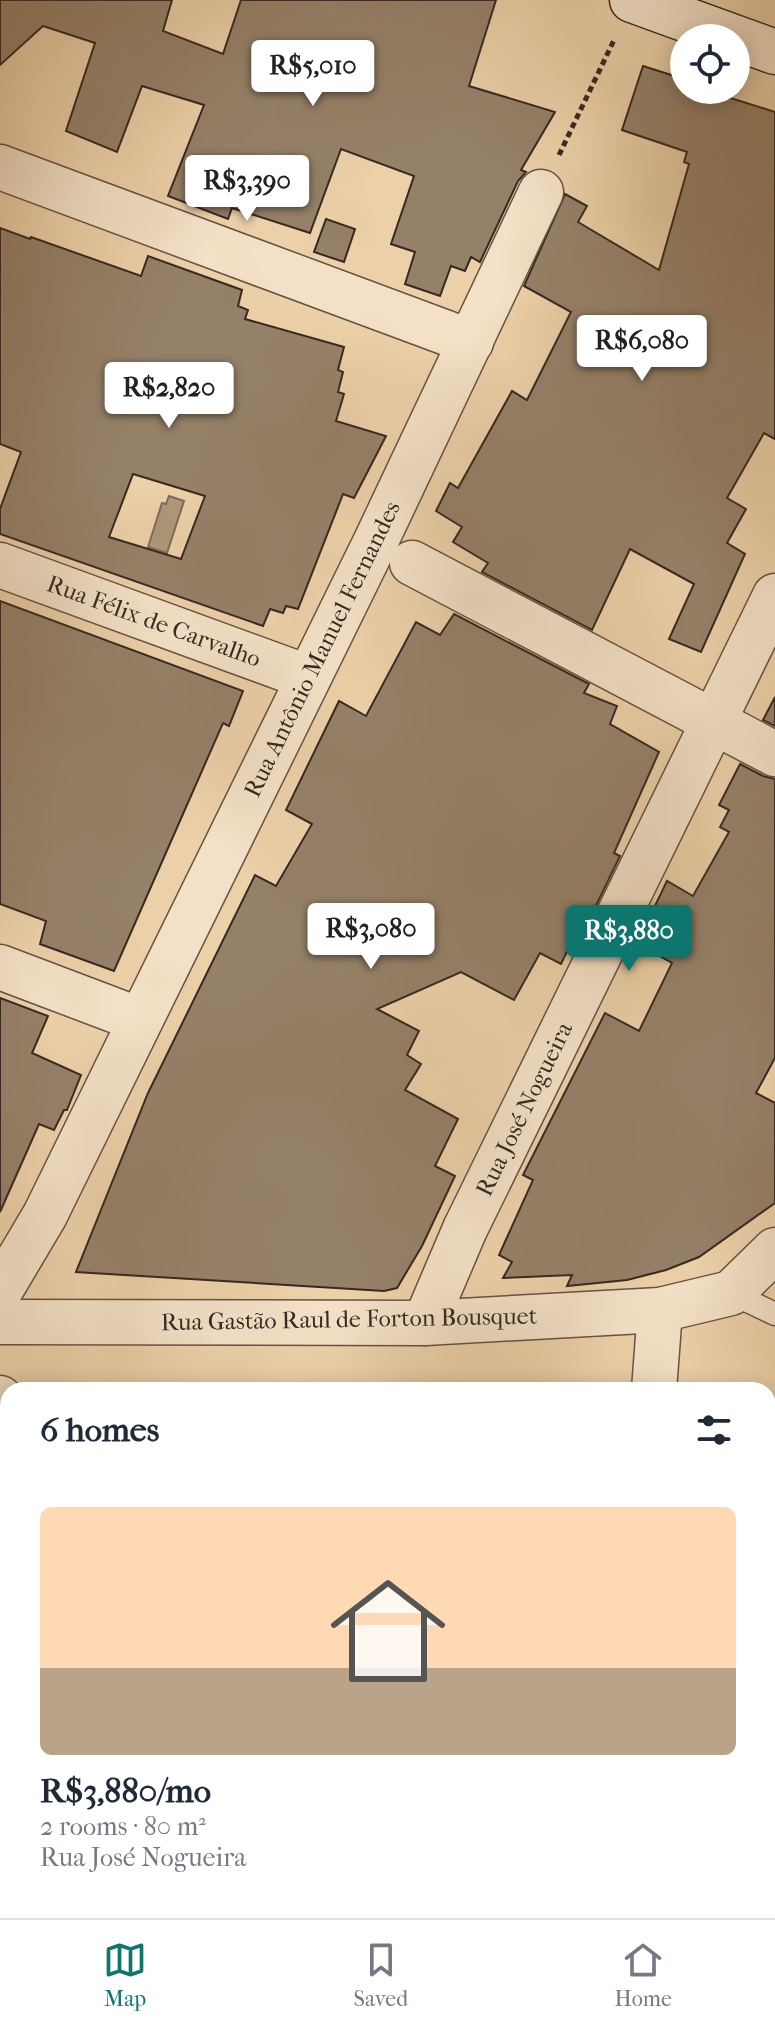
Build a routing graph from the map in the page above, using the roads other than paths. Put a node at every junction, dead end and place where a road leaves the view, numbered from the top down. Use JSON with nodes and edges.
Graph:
{"nodes":[{"id":1,"x":632,"y":0,"type":"edge"},
{"id":2,"x":775,"y":52,"type":"edge"},
{"id":3,"x":0,"y":167,"type":"edge"},
{"id":4,"x":541,"y":192,"type":"road end"},
{"id":5,"x":471,"y":342,"type":"junction"},
{"id":6,"x":412,"y":563,"type":"dead end"},
{"id":7,"x":0,"y":565,"type":"edge"},
{"id":8,"x":775,"y":596,"type":"edge"},
{"id":9,"x":307,"y":677,"type":"junction"},
{"id":10,"x":714,"y":722,"type":"junction"},
{"id":11,"x":775,"y":754,"type":"edge"},
{"id":12,"x":0,"y":967,"type":"edge"},
{"id":13,"x":140,"y":1020,"type":"junction"},
{"id":14,"x":775,"y":1250,"type":"edge"},
{"id":15,"x":0,"y":1291,"type":"edge"},
{"id":16,"x":731,"y":1293,"type":"junction"},
{"id":17,"x":660,"y":1310,"type":"junction"},
{"id":18,"x":775,"y":1314,"type":"edge"},
{"id":19,"x":0,"y":1322,"type":"edge"},
{"id":20,"x":425,"y":1323,"type":"junction"},
{"id":21,"x":655,"y":1382,"type":"edge"}],
"edges":[{"from":1,"to":2,"type":"street"},
{"from":3,"to":5,"type":"street"},
{"from":4,"to":5,"type":"street","name":"Rua Antônio Manuel Fernandes"},
{"from":5,"to":9,"type":"street","name":"Rua Antônio Manuel Fernandes"},
{"from":6,"to":10,"type":"street"},
{"from":7,"to":9,"type":"street","name":"Rua Félix de Carvalho"},
{"from":8,"to":10,"type":"street","name":"Rua José Nogueira"},
{"from":9,"to":13,"type":"street","name":"Rua Antônio Manuel Fernandes"},
{"from":10,"to":11,"type":"street"},
{"from":10,"to":20,"type":"street","name":"Rua José Nogueira"},
{"from":12,"to":13,"type":"street"},
{"from":13,"to":15,"type":"street","name":"Rua Antônio Manuel Fernandes"},
{"from":14,"to":16,"type":"street"},
{"from":16,"to":17,"type":"street","name":"Rua Gastão Raul de Forton Bousquet"},
{"from":16,"to":18,"type":"lane"},
{"from":17,"to":20,"type":"street","name":"Rua Gastão Raul de Forton Bousquet"},
{"from":17,"to":21,"type":"street"},
{"from":19,"to":20,"type":"street","name":"Rua Gastão Raul de Forton Bousquet"}]}
